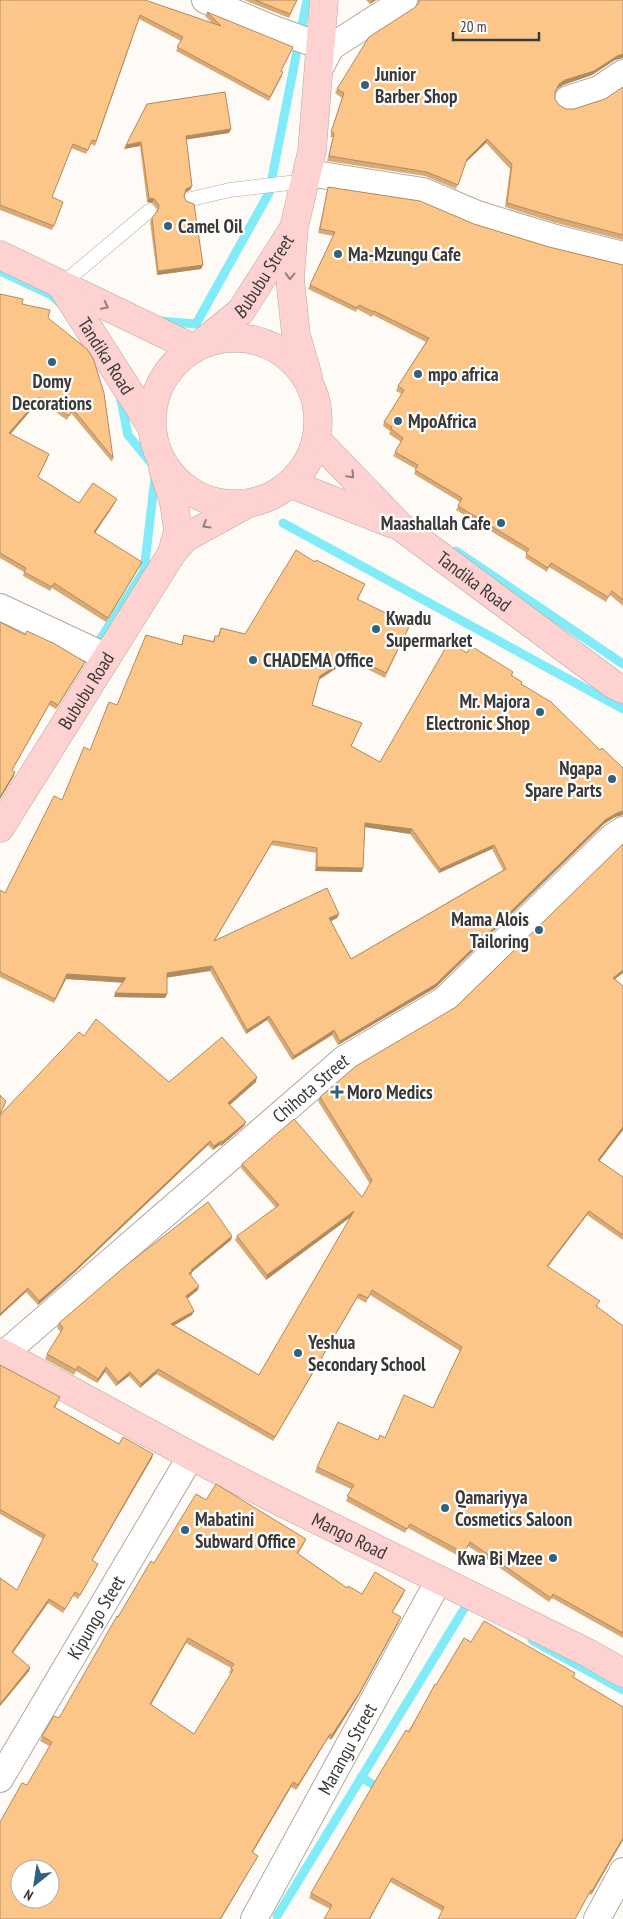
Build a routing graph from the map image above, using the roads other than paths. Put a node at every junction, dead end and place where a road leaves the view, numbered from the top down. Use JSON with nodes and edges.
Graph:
{"nodes":[{"id":1,"x":205,"y":0,"type":"edge"},
{"id":2,"x":324,"y":0,"type":"edge"},
{"id":3,"x":404,"y":0,"type":"edge"},
{"id":4,"x":320,"y":58,"type":"junction"},
{"id":5,"x":623,"y":73,"type":"edge"},
{"id":6,"x":568,"y":99,"type":"dead end"},
{"id":7,"x":306,"y":181,"type":"junction"},
{"id":8,"x":192,"y":199,"type":"dead end"},
{"id":9,"x":149,"y":210,"type":"dead end"},
{"id":10,"x":294,"y":227,"type":"junction"},
{"id":11,"x":0,"y":255,"type":"edge"},
{"id":12,"x":623,"y":255,"type":"edge"},
{"id":13,"x":61,"y":285,"type":"junction"},
{"id":14,"x":196,"y":347,"type":"junction"},
{"id":15,"x":310,"y":384,"type":"junction"},
{"id":16,"x":151,"y":426,"type":"junction"},
{"id":17,"x":317,"y":440,"type":"junction"},
{"id":18,"x":160,"y":460,"type":"junction"},
{"id":19,"x":291,"y":484,"type":"junction"},
{"id":20,"x":245,"y":504,"type":"junction"},
{"id":21,"x":401,"y":527,"type":"junction"},
{"id":22,"x":172,"y":553,"type":"junction"},
{"id":23,"x":0,"y":606,"type":"edge"},
{"id":24,"x":108,"y":657,"type":"junction"},
{"id":25,"x":623,"y":689,"type":"edge"},
{"id":26,"x":0,"y":828,"type":"edge"},
{"id":27,"x":623,"y":830,"type":"edge"},
{"id":28,"x":2,"y":1353,"type":"edge"},
{"id":29,"x":191,"y":1456,"type":"junction"},
{"id":30,"x":440,"y":1580,"type":"junction"},
{"id":31,"x":623,"y":1673,"type":"edge"},
{"id":32,"x":0,"y":1779,"type":"edge"},
{"id":33,"x":623,"y":1871,"type":"edge"},
{"id":34,"x":254,"y":1919,"type":"edge"},
{"id":35,"x":597,"y":1919,"type":"edge"}],
"edges":[{"from":1,"to":4,"type":"street"},
{"from":2,"to":4,"type":"street"},
{"from":3,"to":4,"type":"street"},
{"from":4,"to":7,"type":"street"},
{"from":5,"to":6,"type":"street"},
{"from":7,"to":8,"type":"lane"},
{"from":7,"to":10,"type":"street"},
{"from":7,"to":12,"type":"street"},
{"from":9,"to":13,"type":"lane"},
{"from":10,"to":14,"type":"street","name":"Bububu Street"},
{"from":10,"to":15,"type":"street","name":"Bububu Street","one_way":true},
{"from":11,"to":13,"type":"street","name":"Tandika Road"},
{"from":13,"to":14,"type":"street","name":"Tandika Road","one_way":true},
{"from":13,"to":16,"type":"street","name":"Tandika Road"},
{"from":14,"to":15,"type":"street"},
{"from":14,"to":16,"type":"street"},
{"from":15,"to":17,"type":"street"},
{"from":16,"to":18,"type":"street"},
{"from":17,"to":19,"type":"street"},
{"from":17,"to":21,"type":"street","name":"Tandika Road","one_way":true},
{"from":18,"to":20,"type":"street"},
{"from":18,"to":22,"type":"street"},
{"from":19,"to":20,"type":"street"},
{"from":19,"to":21,"type":"street"},
{"from":20,"to":22,"type":"street","one_way":true},
{"from":21,"to":25,"type":"street","name":"Tandika Road"},
{"from":22,"to":24,"type":"street","name":"Bububu Road"},
{"from":23,"to":24,"type":"street"},
{"from":24,"to":26,"type":"street","name":"Bububu Road"},
{"from":27,"to":28,"type":"street","name":"Chihota Street"},
{"from":28,"to":29,"type":"street","name":"Mango Road"},
{"from":29,"to":30,"type":"street","name":"Mango Road"},
{"from":29,"to":32,"type":"street","name":"Kipungo Steet"},
{"from":30,"to":31,"type":"street","name":"Mango Road"},
{"from":30,"to":34,"type":"street","name":"Marangu Street"},
{"from":33,"to":35,"type":"street"}]}
